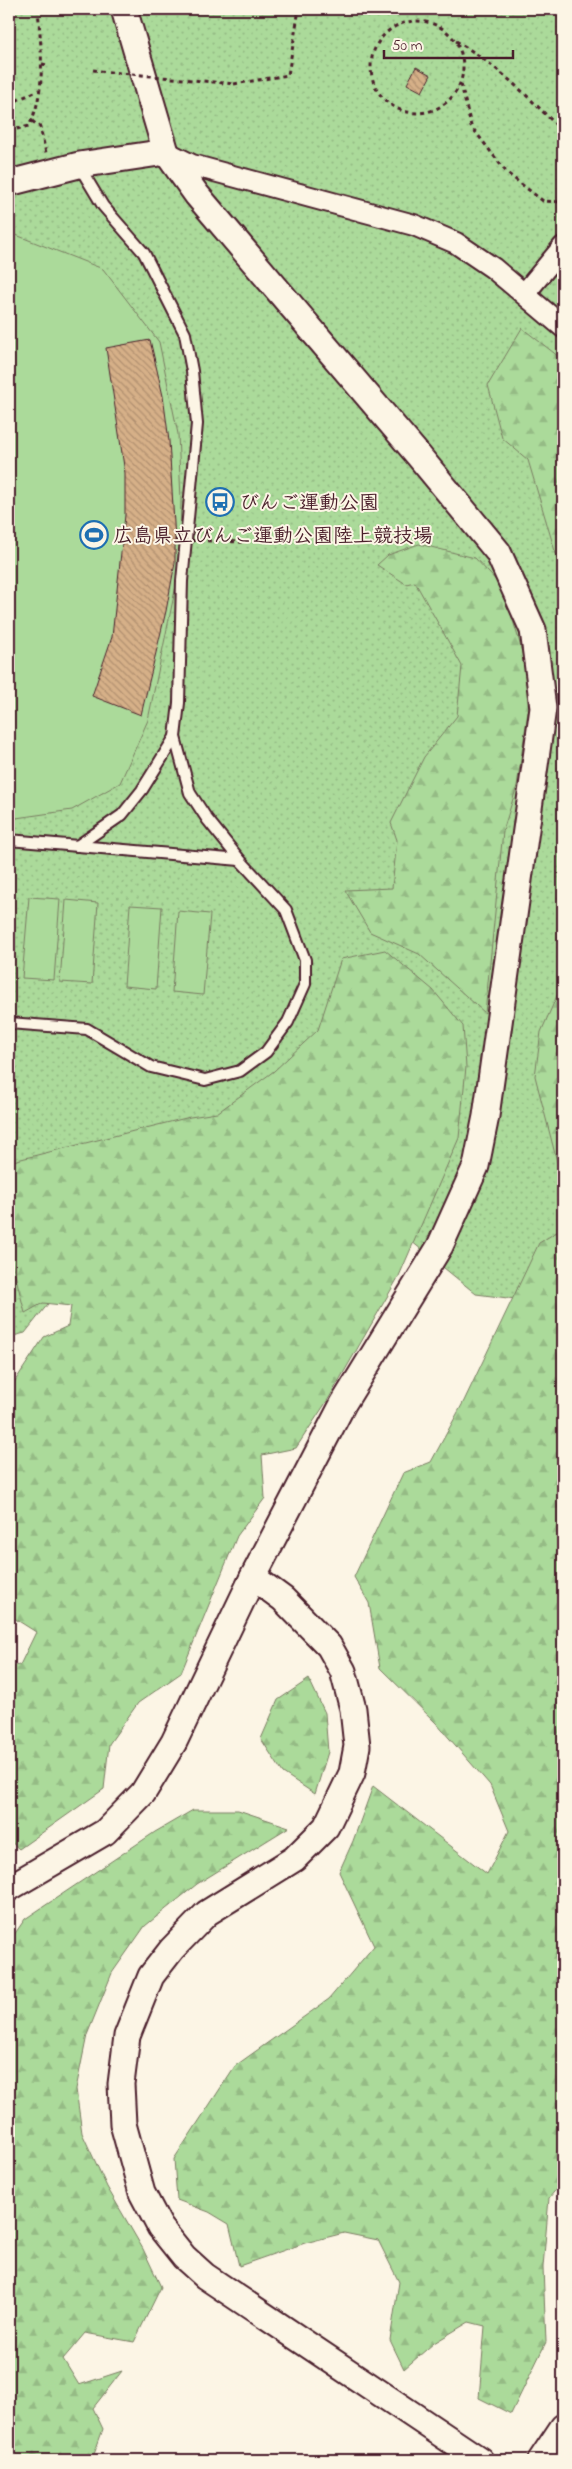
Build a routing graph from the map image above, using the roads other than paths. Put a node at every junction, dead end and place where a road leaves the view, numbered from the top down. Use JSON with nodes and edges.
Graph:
{"nodes":[{"id":1,"x":124,"y":9,"type":"edge"},
{"id":2,"x":166,"y":152,"type":"junction"},
{"id":3,"x":79,"y":166,"type":"junction"},
{"id":4,"x":9,"y":183,"type":"edge"},
{"id":5,"x":563,"y":247,"type":"edge"},
{"id":6,"x":525,"y":293,"type":"junction"},
{"id":7,"x":563,"y":327,"type":"edge"},
{"id":8,"x":175,"y":738,"type":"junction"},
{"id":9,"x":9,"y":840,"type":"edge"},
{"id":10,"x":77,"y":846,"type":"junction"},
{"id":11,"x":240,"y":860,"type":"junction"},
{"id":12,"x":9,"y":1023,"type":"edge"},
{"id":13,"x":253,"y":1577,"type":"junction"},
{"id":14,"x":9,"y":1888,"type":"edge"},
{"id":15,"x":563,"y":2427,"type":"edge"},
{"id":16,"x":480,"y":2460,"type":"edge"},
{"id":17,"x":541,"y":2460,"type":"edge"}],
"edges":[{"from":1,"to":2,"type":"street"},
{"from":2,"to":3,"type":"street"},
{"from":2,"to":6,"type":"street"},
{"from":2,"to":13,"type":"street"},
{"from":3,"to":4,"type":"street"},
{"from":3,"to":8,"type":"lane"},
{"from":5,"to":6,"type":"street"},
{"from":6,"to":7,"type":"street"},
{"from":8,"to":10,"type":"lane"},
{"from":8,"to":11,"type":"lane"},
{"from":9,"to":10,"type":"lane"},
{"from":10,"to":11,"type":"lane"},
{"from":11,"to":12,"type":"lane"},
{"from":13,"to":14,"type":"street"},
{"from":13,"to":16,"type":"street"},
{"from":15,"to":17,"type":"street"}]}
